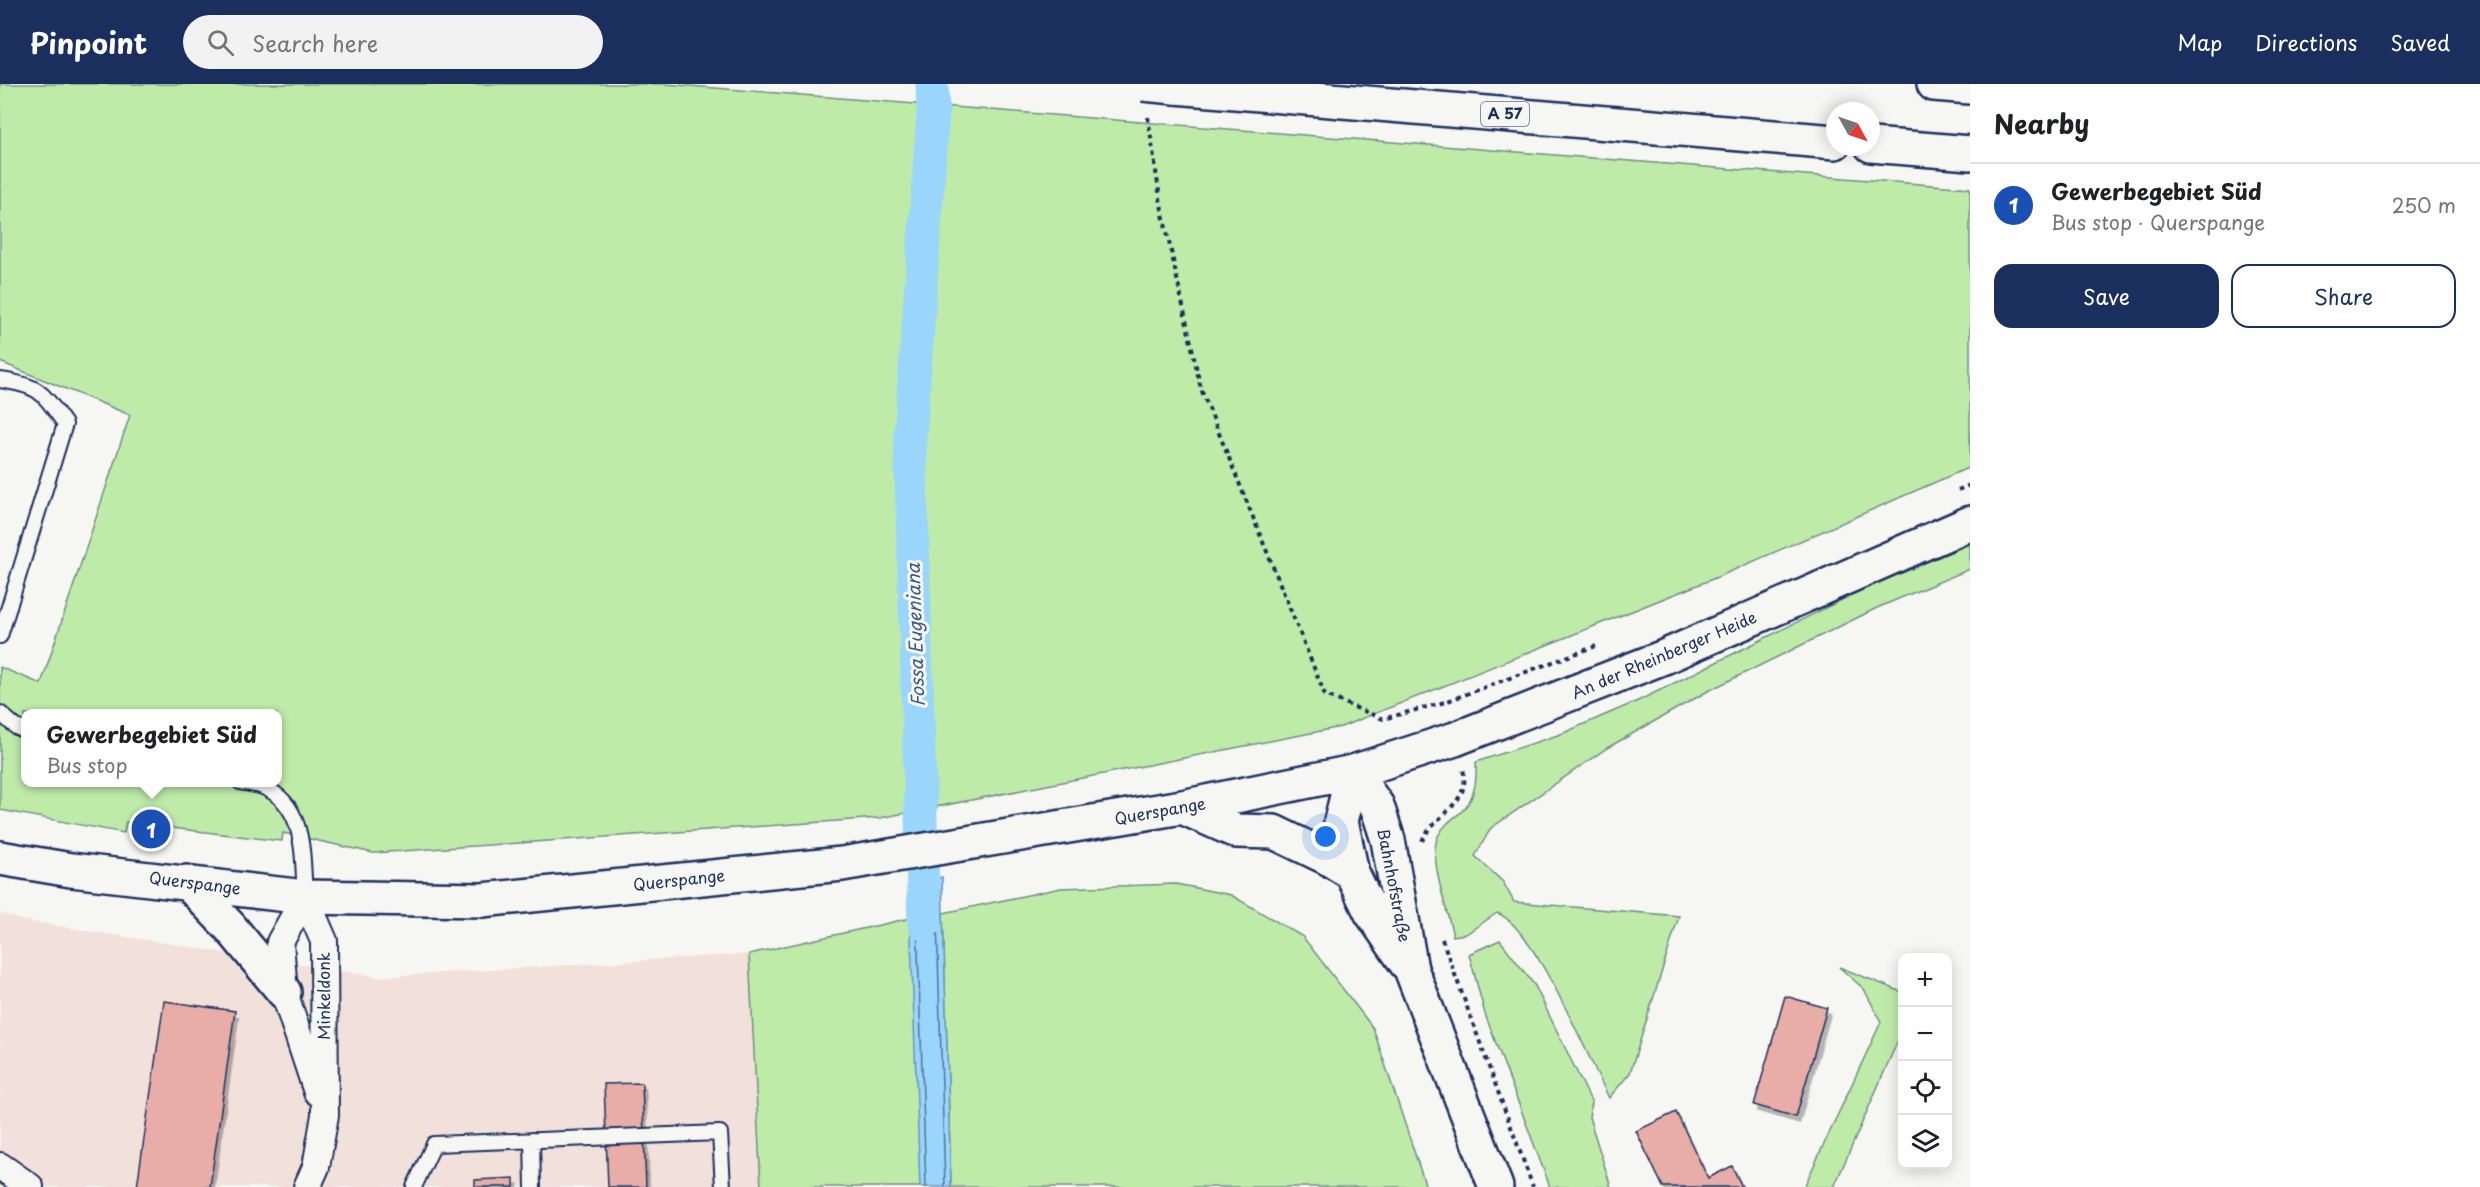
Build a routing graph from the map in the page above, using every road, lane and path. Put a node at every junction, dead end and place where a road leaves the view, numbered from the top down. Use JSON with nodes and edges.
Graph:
{"nodes":[{"id":1,"x":1934,"y":84,"type":"edge"},
{"id":2,"x":1970,"y":87,"type":"edge"},
{"id":3,"x":1145,"y":95,"type":"edge"},
{"id":4,"x":1826,"y":141,"type":"edge"},
{"id":5,"x":1880,"y":146,"type":"edge"},
{"id":6,"x":1970,"y":153,"type":"edge"},
{"id":7,"x":0,"y":380,"type":"edge"},
{"id":8,"x":1970,"y":485,"type":"edge"},
{"id":9,"x":1949,"y":495,"type":"dead end"},
{"id":10,"x":1970,"y":523,"type":"edge"},
{"id":11,"x":0,"y":636,"type":"edge"},
{"id":12,"x":1607,"y":642,"type":"dead end"},
{"id":13,"x":1444,"y":702,"type":"junction"},
{"id":14,"x":0,"y":713,"type":"edge"},
{"id":15,"x":21,"y":730,"type":"edge"},
{"id":16,"x":1455,"y":739,"type":"junction"},
{"id":17,"x":1353,"y":772,"type":"junction"},
{"id":18,"x":264,"y":787,"type":"edge"},
{"id":19,"x":1182,"y":807,"type":"junction"},
{"id":20,"x":1422,"y":852,"type":"dead end"},
{"id":21,"x":0,"y":858,"type":"edge"},
{"id":22,"x":1353,"y":873,"type":"junction"},
{"id":23,"x":188,"y":882,"type":"junction"},
{"id":24,"x":305,"y":897,"type":"junction"},
{"id":25,"x":1439,"y":929,"type":"dead end"},
{"id":26,"x":1411,"y":969,"type":"junction"},
{"id":27,"x":284,"y":992,"type":"junction"},
{"id":28,"x":325,"y":1115,"type":"junction"},
{"id":29,"x":532,"y":1140,"type":"junction"},
{"id":30,"x":0,"y":1166,"type":"edge"},
{"id":31,"x":30,"y":1187,"type":"edge"},
{"id":32,"x":307,"y":1187,"type":"edge"},
{"id":33,"x":414,"y":1187,"type":"edge"},
{"id":34,"x":533,"y":1187,"type":"edge"},
{"id":35,"x":723,"y":1187,"type":"edge"},
{"id":36,"x":1496,"y":1187,"type":"edge"},
{"id":37,"x":1533,"y":1187,"type":"edge"}],
"edges":[{"from":1,"to":2,"type":"main road"},
{"from":3,"to":4,"type":"main road","number":"A 57","bridge":true},
{"from":3,"to":13,"type":"path"},
{"from":5,"to":6,"type":"main road"},
{"from":7,"to":11,"type":"lane"},
{"from":8,"to":9,"type":"path"},
{"from":10,"to":16,"type":"main road","name":"An der Rheinberger Heide"},
{"from":12,"to":13,"type":"path"},
{"from":13,"to":16,"type":"path"},
{"from":14,"to":15,"type":"lane"},
{"from":16,"to":17,"type":"main road","name":"An der Rheinberger Heide"},
{"from":16,"to":20,"type":"path"},
{"from":17,"to":19,"type":"main road","name":"Querspange"},
{"from":17,"to":22,"type":"main road","name":"Bahnhofstraße"},
{"from":17,"to":26,"type":"main road","name":"Bahnhofstraße"},
{"from":18,"to":24,"type":"lane"},
{"from":19,"to":22,"type":"main road"},
{"from":19,"to":24,"type":"main road","name":"Querspange"},
{"from":21,"to":23,"type":"main road","name":"Querspange"},
{"from":22,"to":26,"type":"main road","name":"Bahnhofstraße"},
{"from":23,"to":24,"type":"main road","name":"Querspange"},
{"from":23,"to":27,"type":"main road"},
{"from":24,"to":27,"type":"street","name":"Minkeldonk"},
{"from":24,"to":28,"type":"street","name":"Minkeldonk"},
{"from":25,"to":37,"type":"path"},
{"from":26,"to":36,"type":"main road","name":"Bahnhofstraße"},
{"from":27,"to":28,"type":"street","name":"Minkeldonk"},
{"from":28,"to":32,"type":"street","name":"Minkeldonk"},
{"from":29,"to":33,"type":"lane"},
{"from":29,"to":34,"type":"lane"},
{"from":29,"to":35,"type":"lane"},
{"from":30,"to":31,"type":"street"}]}
